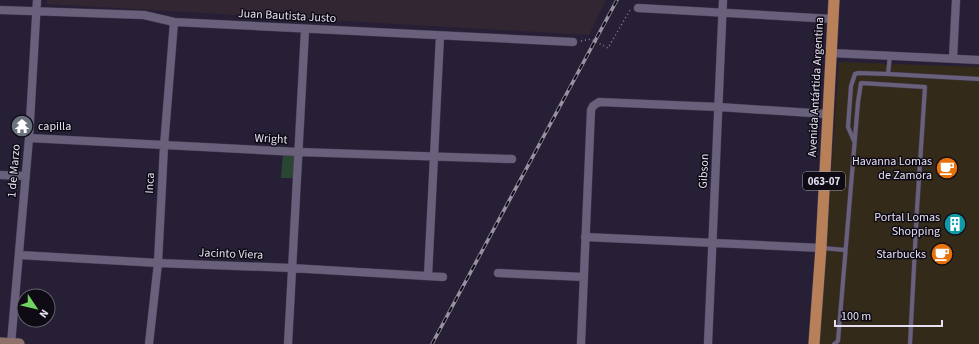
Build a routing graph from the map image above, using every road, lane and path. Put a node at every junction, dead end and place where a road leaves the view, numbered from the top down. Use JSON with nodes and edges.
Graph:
{"nodes":[{"id":1,"x":37,"y":0,"type":"edge"},
{"id":2,"x":723,"y":0,"type":"edge"},
{"id":3,"x":834,"y":0,"type":"edge"},
{"id":4,"x":956,"y":0,"type":"edge"},
{"id":5,"x":638,"y":8,"type":"joint"},
{"id":6,"x":0,"y":10,"type":"edge"},
{"id":7,"x":36,"y":12,"type":"junction"},
{"id":8,"x":723,"y":13,"type":"junction"},
{"id":9,"x":833,"y":19,"type":"junction"},
{"id":10,"x":174,"y":22,"type":"junction"},
{"id":11,"x":305,"y":30,"type":"junction"},
{"id":12,"x":440,"y":36,"type":"junction"},
{"id":13,"x":573,"y":42,"type":"joint"},
{"id":14,"x":831,"y":53,"type":"junction"},
{"id":15,"x":890,"y":55,"type":"junction"},
{"id":16,"x":953,"y":58,"type":"junction"},
{"id":17,"x":979,"y":60,"type":"edge"},
{"id":18,"x":888,"y":74,"type":"junction"},
{"id":19,"x":979,"y":79,"type":"edge"},
{"id":20,"x":719,"y":107,"type":"junction"},
{"id":21,"x":827,"y":114,"type":"junction"},
{"id":22,"x":29,"y":138,"type":"junction"},
{"id":23,"x":855,"y":143,"type":"junction"},
{"id":24,"x":164,"y":146,"type":"junction"},
{"id":25,"x":298,"y":152,"type":"junction"},
{"id":26,"x":433,"y":157,"type":"junction"},
{"id":27,"x":512,"y":159,"type":"dead end"},
{"id":28,"x":0,"y":175,"type":"edge"},
{"id":29,"x":25,"y":176,"type":"junction"},
{"id":30,"x":585,"y":237,"type":"junction"},
{"id":31,"x":712,"y":243,"type":"junction"},
{"id":32,"x":821,"y":248,"type":"junction"},
{"id":33,"x":845,"y":250,"type":"junction"},
{"id":34,"x":19,"y":255,"type":"junction"},
{"id":35,"x":158,"y":263,"type":"junction"},
{"id":36,"x":291,"y":268,"type":"junction"},
{"id":37,"x":498,"y":274,"type":"dead end"},
{"id":38,"x":428,"y":276,"type":"junction"},
{"id":39,"x":443,"y":277,"type":"dead end"},
{"id":40,"x":584,"y":277,"type":"junction"},
{"id":41,"x":0,"y":343,"type":"edge"},
{"id":42,"x":11,"y":344,"type":"edge"},
{"id":43,"x":19,"y":344,"type":"edge"},
{"id":44,"x":149,"y":344,"type":"edge"},
{"id":45,"x":288,"y":344,"type":"edge"},
{"id":46,"x":581,"y":344,"type":"edge"},
{"id":47,"x":708,"y":344,"type":"edge"},
{"id":48,"x":814,"y":344,"type":"edge"},
{"id":49,"x":834,"y":344,"type":"edge"},
{"id":50,"x":910,"y":344,"type":"edge"}],
"edges":[{"from":1,"to":7,"type":"street","name":"1 de Marzo"},
{"from":2,"to":8,"type":"street","name":"Gibson"},
{"from":3,"to":9,"type":"main road","name":"Avenida Antártida Argentina","number":"063-07"},
{"from":4,"to":16,"type":"street"},
{"from":5,"to":8,"type":"street"},
{"from":5,"to":13,"type":"path"},
{"from":6,"to":7,"type":"street","name":"Juan Bautista Justo"},
{"from":7,"to":10,"type":"street","name":"Juan Bautista Justo"},
{"from":7,"to":22,"type":"street","name":"1 de Marzo"},
{"from":8,"to":9,"type":"street"},
{"from":8,"to":20,"type":"street","name":"Gibson"},
{"from":9,"to":14,"type":"main road","name":"Avenida Antártida Argentina","number":"063-07"},
{"from":10,"to":11,"type":"street","name":"Juan Bautista Justo"},
{"from":10,"to":24,"type":"street","name":"Inca"},
{"from":11,"to":12,"type":"street","name":"Juan Bautista Justo"},
{"from":11,"to":25,"type":"street"},
{"from":12,"to":13,"type":"street","name":"Juan Bautista Justo"},
{"from":12,"to":26,"type":"street"},
{"from":14,"to":15,"type":"street"},
{"from":14,"to":21,"type":"main road","name":"Avenida Antártida Argentina","number":"063-07"},
{"from":15,"to":16,"type":"street"},
{"from":15,"to":18,"type":"lane"},
{"from":16,"to":17,"type":"street"},
{"from":18,"to":19,"type":"lane"},
{"from":18,"to":23,"type":"lane"},
{"from":20,"to":21,"type":"street"},
{"from":20,"to":30,"type":"street"},
{"from":20,"to":31,"type":"street","name":"Gibson"},
{"from":21,"to":32,"type":"main road","name":"Avenida Antártida Argentina","number":"063-07"},
{"from":22,"to":24,"type":"street","name":"Wright"},
{"from":22,"to":29,"type":"street","name":"1 de Marzo"},
{"from":23,"to":33,"type":"lane"},
{"from":23,"to":50,"type":"lane"},
{"from":24,"to":25,"type":"street","name":"Wright"},
{"from":24,"to":35,"type":"street","name":"Inca"},
{"from":25,"to":26,"type":"street","name":"Wright"},
{"from":25,"to":36,"type":"street"},
{"from":26,"to":27,"type":"street","name":"Wright"},
{"from":26,"to":38,"type":"street"},
{"from":28,"to":29,"type":"street"},
{"from":29,"to":34,"type":"street","name":"1 de Marzo"},
{"from":30,"to":31,"type":"street"},
{"from":30,"to":40,"type":"street"},
{"from":31,"to":32,"type":"street"},
{"from":31,"to":47,"type":"street","name":"Gibson"},
{"from":32,"to":33,"type":"lane"},
{"from":32,"to":48,"type":"main road","name":"Avenida Antártida Argentina","number":"063-07"},
{"from":33,"to":49,"type":"lane"},
{"from":34,"to":35,"type":"street","name":"Jacinto Viera"},
{"from":34,"to":42,"type":"street","name":"1 de Marzo"},
{"from":35,"to":36,"type":"street","name":"Jacinto Viera"},
{"from":35,"to":44,"type":"street","name":"Inca"},
{"from":36,"to":38,"type":"street","name":"Jacinto Viera"},
{"from":36,"to":45,"type":"street"},
{"from":37,"to":40,"type":"street"},
{"from":38,"to":39,"type":"street","name":"Jacinto Viera"},
{"from":40,"to":46,"type":"street"},
{"from":41,"to":42,"type":"main road"},
{"from":42,"to":43,"type":"main road"}]}
